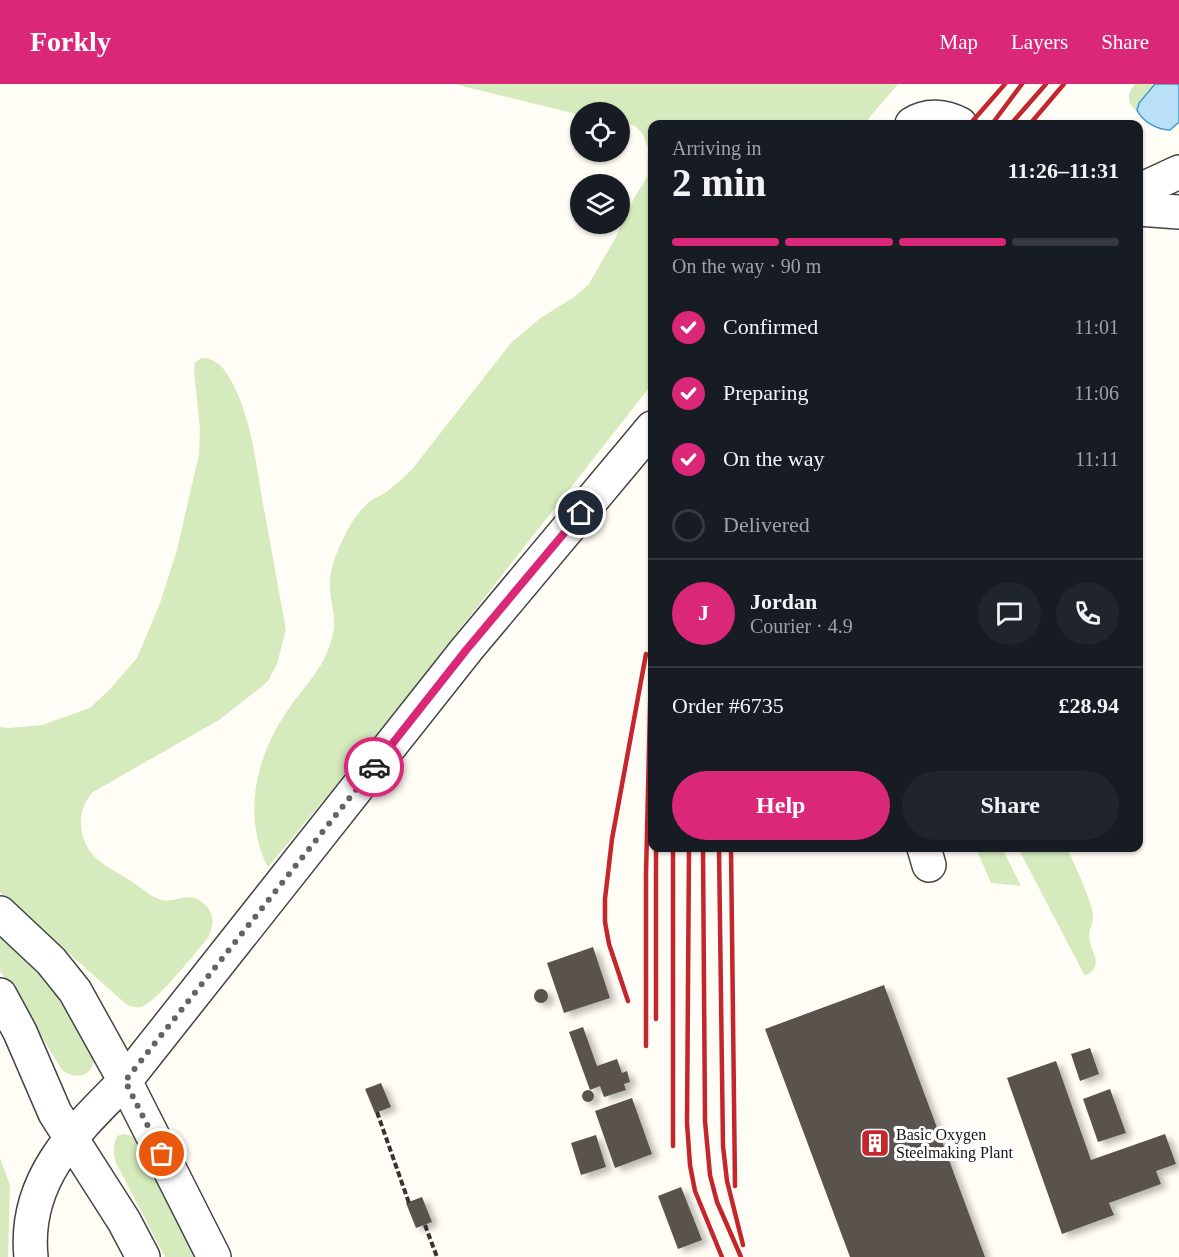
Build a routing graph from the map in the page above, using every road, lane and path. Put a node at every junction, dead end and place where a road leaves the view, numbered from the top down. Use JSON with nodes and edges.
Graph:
{"nodes":[{"id":1,"x":918,"y":120,"type":"edge"},
{"id":2,"x":951,"y":120,"type":"edge"},
{"id":3,"x":1179,"y":172,"type":"edge"},
{"id":4,"x":1143,"y":189,"type":"edge"},
{"id":5,"x":1143,"y":209,"type":"edge"},
{"id":6,"x":1179,"y":212,"type":"edge"},
{"id":7,"x":648,"y":433,"type":"edge"},
{"id":8,"x":0,"y":913,"type":"edge"},
{"id":9,"x":0,"y":995,"type":"edge"},
{"id":10,"x":125,"y":1081,"type":"junction"},
{"id":11,"x":377,"y":1112,"type":"dead end"},
{"id":12,"x":71,"y":1138,"type":"junction"},
{"id":13,"x":409,"y":1203,"type":"dead end"},
{"id":14,"x":425,"y":1224,"type":"dead end"},
{"id":15,"x":32,"y":1257,"type":"edge"},
{"id":16,"x":143,"y":1257,"type":"edge"},
{"id":17,"x":214,"y":1257,"type":"edge"},
{"id":18,"x":437,"y":1257,"type":"edge"}],
"edges":[{"from":1,"to":2,"type":"lane"},
{"from":3,"to":4,"type":"lane"},
{"from":5,"to":6,"type":"lane"},
{"from":7,"to":10,"type":"lane"},
{"from":8,"to":10,"type":"lane"},
{"from":9,"to":12,"type":"lane"},
{"from":10,"to":12,"type":"lane"},
{"from":10,"to":17,"type":"lane"},
{"from":11,"to":13,"type":"path"},
{"from":12,"to":15,"type":"lane"},
{"from":12,"to":16,"type":"lane"},
{"from":14,"to":18,"type":"path"}]}
